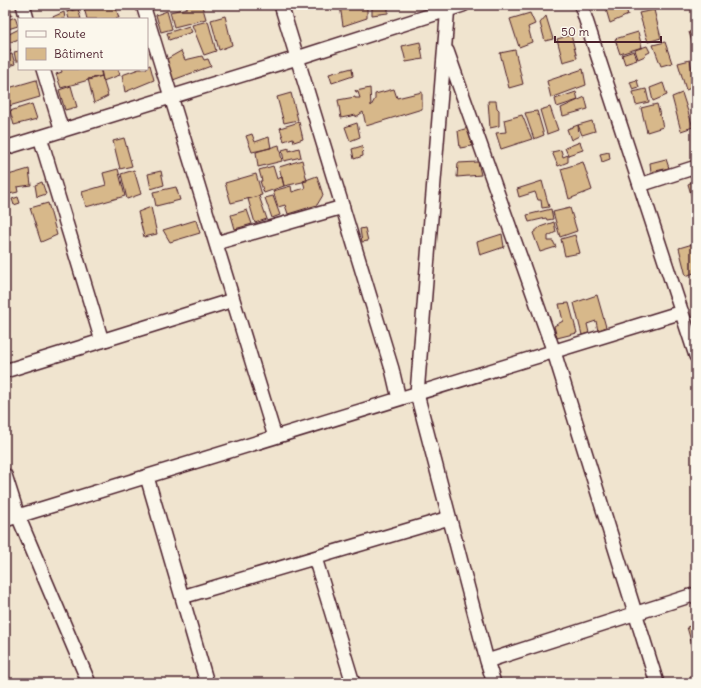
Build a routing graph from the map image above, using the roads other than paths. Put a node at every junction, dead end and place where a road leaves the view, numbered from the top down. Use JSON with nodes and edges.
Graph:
{"nodes":[{"id":1,"x":23,"y":5,"type":"edge"},
{"id":2,"x":143,"y":5,"type":"edge"},
{"id":3,"x":281,"y":5,"type":"edge"},
{"id":4,"x":463,"y":5,"type":"edge"},
{"id":5,"x":581,"y":5,"type":"edge"},
{"id":6,"x":448,"y":7,"type":"edge"},
{"id":7,"x":28,"y":18,"type":"edge"},
{"id":8,"x":147,"y":18,"type":"edge"},
{"id":9,"x":148,"y":21,"type":"edge"},
{"id":10,"x":445,"y":46,"type":"junction"},
{"id":11,"x":297,"y":58,"type":"junction"},
{"id":12,"x":43,"y":70,"type":"edge"},
{"id":13,"x":171,"y":97,"type":"junction"},
{"id":14,"x":62,"y":131,"type":"junction"},
{"id":15,"x":40,"y":137,"type":"junction"},
{"id":16,"x":5,"y":148,"type":"edge"},
{"id":17,"x":696,"y":167,"type":"edge"},
{"id":18,"x":640,"y":185,"type":"junction"},
{"id":19,"x":343,"y":207,"type":"junction"},
{"id":20,"x":216,"y":243,"type":"junction"},
{"id":21,"x":234,"y":300,"type":"junction"},
{"id":22,"x":682,"y":312,"type":"junction"},
{"id":23,"x":102,"y":341,"type":"junction"},
{"id":24,"x":554,"y":352,"type":"junction"},
{"id":25,"x":696,"y":356,"type":"edge"},
{"id":26,"x":5,"y":371,"type":"edge"},
{"id":27,"x":417,"y":394,"type":"junction"},
{"id":28,"x":399,"y":399,"type":"junction"},
{"id":29,"x":275,"y":437,"type":"junction"},
{"id":30,"x":5,"y":475,"type":"edge"},
{"id":31,"x":147,"y":476,"type":"junction"},
{"id":32,"x":18,"y":516,"type":"junction"},
{"id":33,"x":449,"y":518,"type":"junction"},
{"id":34,"x":5,"y":520,"type":"edge"},
{"id":35,"x":315,"y":558,"type":"junction"},
{"id":36,"x":696,"y":594,"type":"edge"},
{"id":37,"x":182,"y":597,"type":"junction"},
{"id":38,"x":636,"y":614,"type":"junction"},
{"id":39,"x":487,"y":661,"type":"junction"},
{"id":40,"x":89,"y":683,"type":"edge"},
{"id":41,"x":207,"y":683,"type":"edge"},
{"id":42,"x":353,"y":683,"type":"edge"},
{"id":43,"x":494,"y":683,"type":"edge"},
{"id":44,"x":657,"y":683,"type":"edge"}],
"edges":[{"from":1,"to":7,"type":"street"},
{"from":2,"to":8,"type":"street"},
{"from":3,"to":11,"type":"street"},
{"from":4,"to":6,"type":"street"},
{"from":5,"to":18,"type":"street"},
{"from":6,"to":10,"type":"street"},
{"from":6,"to":11,"type":"street"},
{"from":9,"to":13,"type":"street"},
{"from":10,"to":24,"type":"street"},
{"from":10,"to":27,"type":"street"},
{"from":11,"to":13,"type":"street"},
{"from":11,"to":19,"type":"street"},
{"from":12,"to":14,"type":"street"},
{"from":13,"to":14,"type":"street"},
{"from":13,"to":20,"type":"street"},
{"from":14,"to":15,"type":"street"},
{"from":15,"to":16,"type":"street"},
{"from":15,"to":23,"type":"street"},
{"from":17,"to":18,"type":"street"},
{"from":18,"to":22,"type":"street"},
{"from":19,"to":20,"type":"street"},
{"from":19,"to":28,"type":"street"},
{"from":20,"to":21,"type":"street"},
{"from":21,"to":23,"type":"street"},
{"from":21,"to":29,"type":"street"},
{"from":22,"to":24,"type":"street"},
{"from":22,"to":25,"type":"street"},
{"from":23,"to":26,"type":"street"},
{"from":24,"to":27,"type":"street"},
{"from":24,"to":38,"type":"street"},
{"from":27,"to":28,"type":"street"},
{"from":27,"to":33,"type":"street"},
{"from":28,"to":29,"type":"street"},
{"from":29,"to":31,"type":"street"},
{"from":30,"to":32,"type":"street"},
{"from":31,"to":32,"type":"street"},
{"from":31,"to":37,"type":"street"},
{"from":32,"to":34,"type":"street"},
{"from":32,"to":40,"type":"street"},
{"from":33,"to":35,"type":"street"},
{"from":33,"to":39,"type":"street"},
{"from":35,"to":37,"type":"street"},
{"from":35,"to":42,"type":"street"},
{"from":36,"to":38,"type":"street"},
{"from":37,"to":41,"type":"street"},
{"from":38,"to":39,"type":"street"},
{"from":38,"to":44,"type":"street"},
{"from":39,"to":43,"type":"street"}]}
